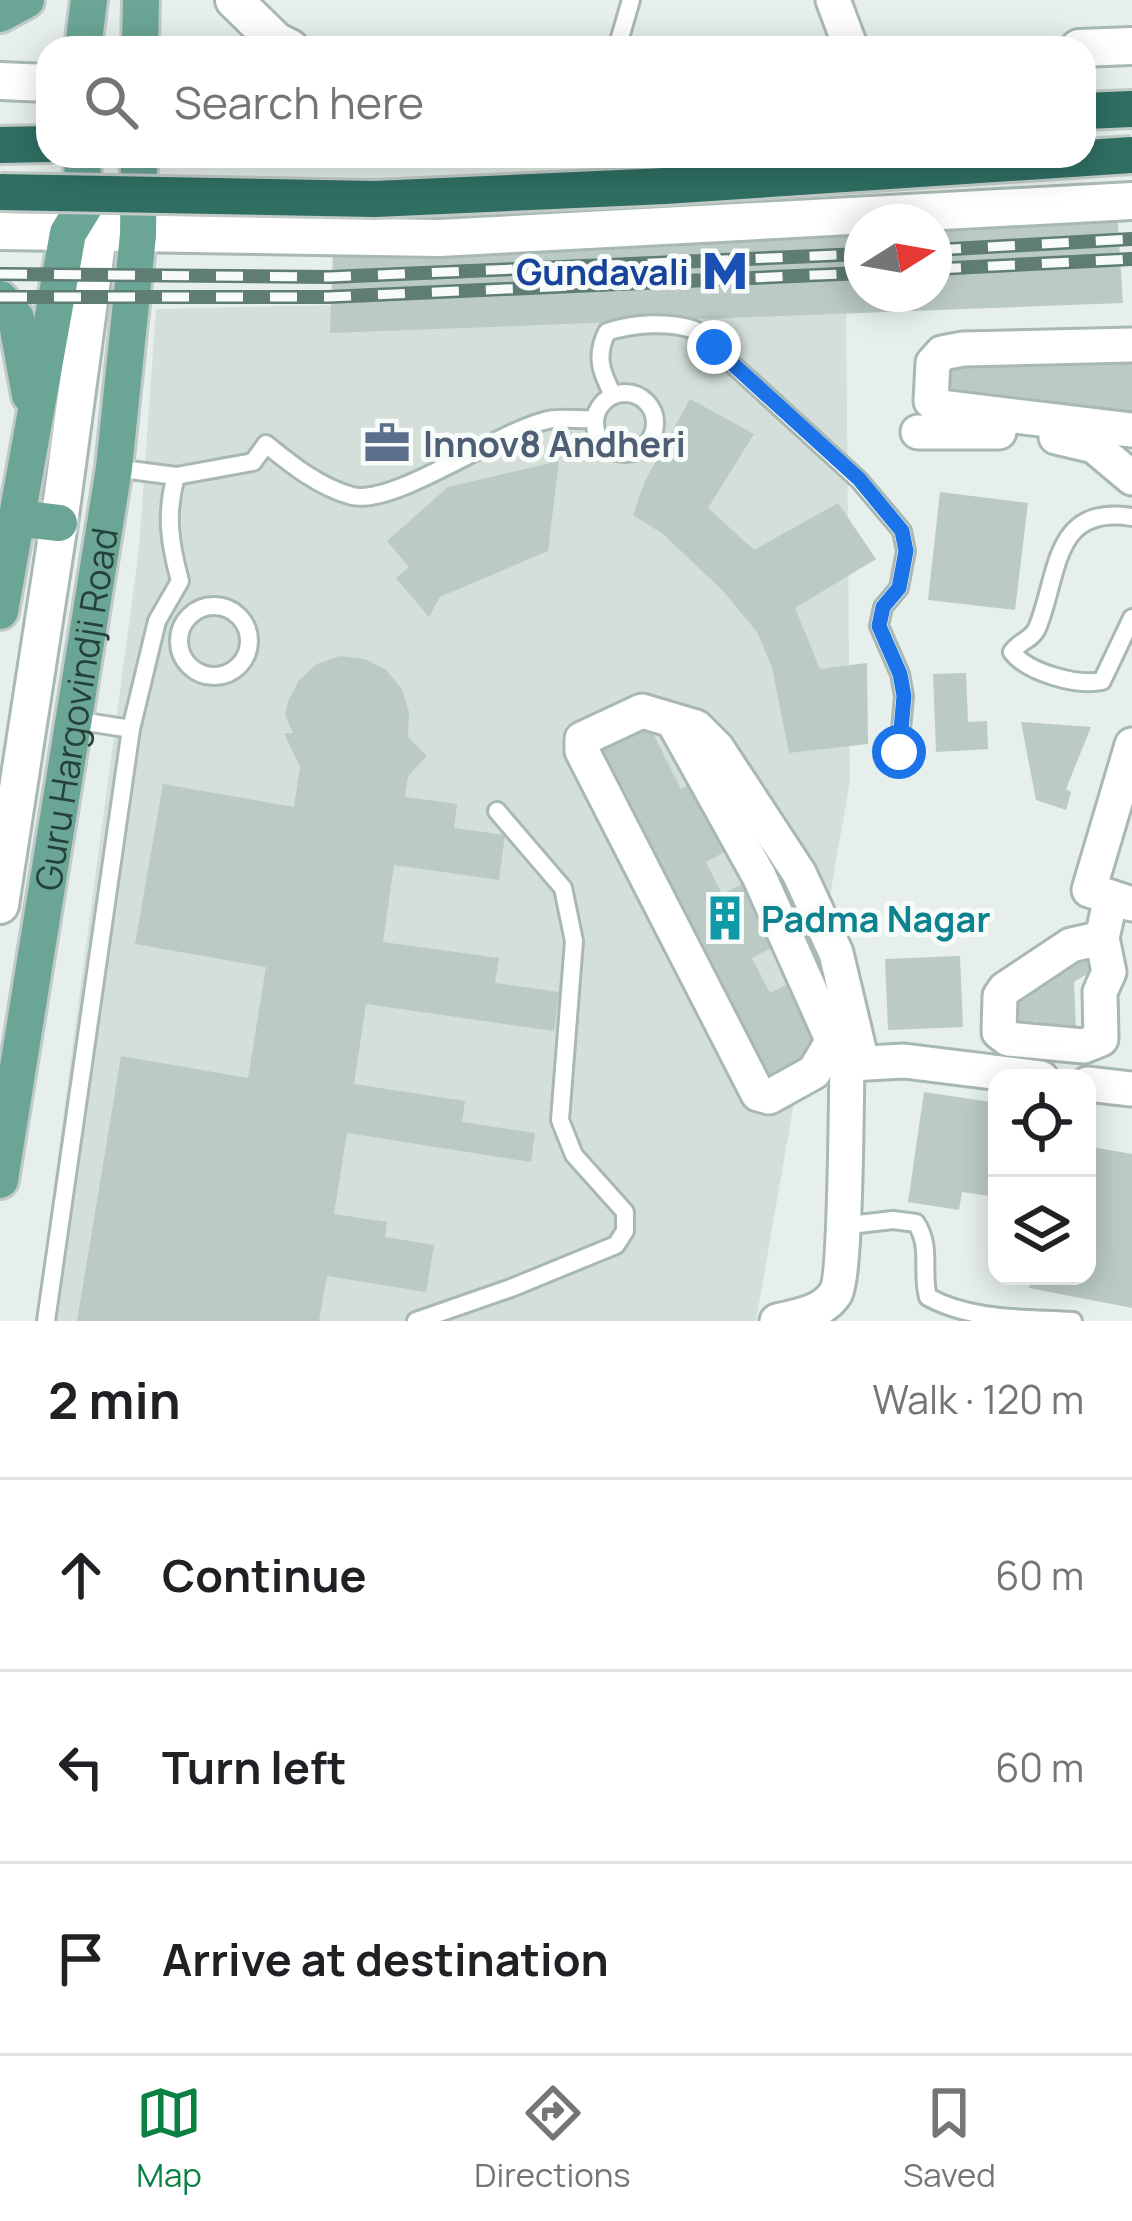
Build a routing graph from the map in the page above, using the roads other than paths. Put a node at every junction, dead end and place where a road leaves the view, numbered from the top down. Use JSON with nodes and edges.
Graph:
{"nodes":[{"id":1,"x":26,"y":0,"type":"edge"},
{"id":2,"x":89,"y":0,"type":"edge"},
{"id":3,"x":141,"y":0,"type":"edge"},
{"id":4,"x":631,"y":0,"type":"edge"},
{"id":5,"x":833,"y":0,"type":"edge"},
{"id":6,"x":249,"y":5,"type":"edge"},
{"id":7,"x":0,"y":14,"type":"edge"},
{"id":8,"x":84,"y":36,"type":"edge"},
{"id":9,"x":140,"y":36,"type":"edge"},
{"id":10,"x":272,"y":36,"type":"edge"},
{"id":11,"x":620,"y":36,"type":"edge"},
{"id":12,"x":846,"y":36,"type":"edge"},
{"id":13,"x":1132,"y":46,"type":"edge"},
{"id":14,"x":1096,"y":47,"type":"edge"},
{"id":15,"x":0,"y":81,"type":"edge"},
{"id":16,"x":36,"y":82,"type":"edge"},
{"id":17,"x":1132,"y":109,"type":"edge"},
{"id":18,"x":1096,"y":110,"type":"edge"},
{"id":19,"x":36,"y":144,"type":"edge"},
{"id":20,"x":0,"y":145,"type":"edge"},
{"id":21,"x":1132,"y":155,"type":"edge"},
{"id":22,"x":1096,"y":157,"type":"edge"},
{"id":23,"x":82,"y":168,"type":"edge"},
{"id":24,"x":139,"y":168,"type":"edge"},
{"id":25,"x":936,"y":168,"type":"edge"},
{"id":26,"x":0,"y":193,"type":"edge"},
{"id":27,"x":1127,"y":208,"type":"edge"},
{"id":28,"x":83,"y":225,"type":"junction"},
{"id":29,"x":0,"y":231,"type":"edge"},
{"id":30,"x":138,"y":235,"type":"junction"},
{"id":31,"x":0,"y":299,"type":"edge"},
{"id":32,"x":1132,"y":345,"type":"edge"},
{"id":33,"x":613,"y":395,"type":"junction"},
{"id":34,"x":34,"y":416,"type":"junction"},
{"id":35,"x":595,"y":419,"type":"junction"},
{"id":36,"x":1132,"y":430,"type":"edge"},
{"id":37,"x":918,"y":432,"type":"dead end"},
{"id":38,"x":114,"y":467,"type":"junction"},
{"id":39,"x":176,"y":476,"type":"junction"},
{"id":40,"x":1132,"y":478,"type":"edge"},
{"id":41,"x":16,"y":518,"type":"junction"},
{"id":42,"x":1132,"y":518,"type":"edge"},
{"id":43,"x":59,"y":523,"type":"junction"},
{"id":44,"x":180,"y":581,"type":"junction"},
{"id":45,"x":200,"y":608,"type":"junction"},
{"id":46,"x":0,"y":611,"type":"edge"},
{"id":47,"x":1132,"y":619,"type":"edge"},
{"id":48,"x":74,"y":720,"type":"junction"},
{"id":49,"x":674,"y":721,"type":"junction"},
{"id":50,"x":131,"y":729,"type":"junction"},
{"id":51,"x":1132,"y":745,"type":"edge"},
{"id":52,"x":899,"y":752,"type":"dead end"},
{"id":53,"x":497,"y":811,"type":"dead end"},
{"id":54,"x":799,"y":873,"type":"junction"},
{"id":55,"x":765,"y":889,"type":"junction"},
{"id":56,"x":1122,"y":901,"type":"edge"},
{"id":57,"x":0,"y":905,"type":"edge"},
{"id":58,"x":1102,"y":938,"type":"dead end"},
{"id":59,"x":850,"y":1043,"type":"junction"},
{"id":60,"x":988,"y":1071,"type":"edge"},
{"id":61,"x":1096,"y":1085,"type":"edge"},
{"id":62,"x":1132,"y":1090,"type":"edge"},
{"id":63,"x":0,"y":1180,"type":"edge"},
{"id":64,"x":841,"y":1226,"type":"junction"},
{"id":65,"x":46,"y":1321,"type":"edge"},
{"id":66,"x":416,"y":1321,"type":"edge"},
{"id":67,"x":777,"y":1321,"type":"edge"},
{"id":68,"x":1073,"y":1321,"type":"edge"}],
"edges":[{"from":1,"to":7,"type":"main road"},
{"from":2,"to":8,"type":"main road"},
{"from":3,"to":9,"type":"main road"},
{"from":4,"to":11,"type":"lane"},
{"from":5,"to":12,"type":"street"},
{"from":6,"to":10,"type":"street"},
{"from":13,"to":14,"type":"street"},
{"from":15,"to":16,"type":"street"},
{"from":17,"to":18,"type":"highway"},
{"from":19,"to":20,"type":"highway"},
{"from":21,"to":22,"type":"highway","bridge":true},
{"from":23,"to":28,"type":"main road"},
{"from":24,"to":30,"type":"main road","name":"Guru Hargovindji Road"},
{"from":25,"to":26,"type":"highway","bridge":true},
{"from":27,"to":30,"type":"street"},
{"from":28,"to":29,"type":"street"},
{"from":28,"to":30,"type":"street"},
{"from":28,"to":34,"type":"main road"},
{"from":28,"to":43,"type":"street"},
{"from":30,"to":38,"type":"main road","name":"Guru Hargovindji Road"},
{"from":31,"to":34,"type":"main road"},
{"from":32,"to":36,"type":"street"},
{"from":33,"to":35,"type":"lane"},
{"from":33,"to":35,"type":"lane"},
{"from":33,"to":52,"type":"lane"},
{"from":34,"to":41,"type":"main road"},
{"from":35,"to":39,"type":"lane"},
{"from":37,"to":40,"type":"street"},
{"from":38,"to":39,"type":"lane"},
{"from":38,"to":48,"type":"main road","name":"Guru Hargovindji Road"},
{"from":39,"to":44,"type":"lane"},
{"from":41,"to":43,"type":"main road"},
{"from":41,"to":46,"type":"main road"},
{"from":42,"to":47,"type":"lane"},
{"from":43,"to":57,"type":"street"},
{"from":44,"to":45,"type":"lane"},
{"from":44,"to":50,"type":"lane"},
{"from":45,"to":45,"type":"lane"},
{"from":48,"to":50,"type":"lane"},
{"from":48,"to":63,"type":"main road","name":"Guru Hargovindji Road"},
{"from":49,"to":54,"type":"street"},
{"from":49,"to":55,"type":"street"},
{"from":49,"to":59,"type":"street"},
{"from":50,"to":65,"type":"lane"},
{"from":51,"to":56,"type":"street"},
{"from":53,"to":66,"type":"lane"},
{"from":54,"to":55,"type":"street"},
{"from":54,"to":59,"type":"street"},
{"from":55,"to":59,"type":"street"},
{"from":56,"to":58,"type":"street"},
{"from":59,"to":60,"type":"street"},
{"from":59,"to":64,"type":"street"},
{"from":61,"to":62,"type":"street"},
{"from":64,"to":67,"type":"street"},
{"from":64,"to":68,"type":"lane"}]}
